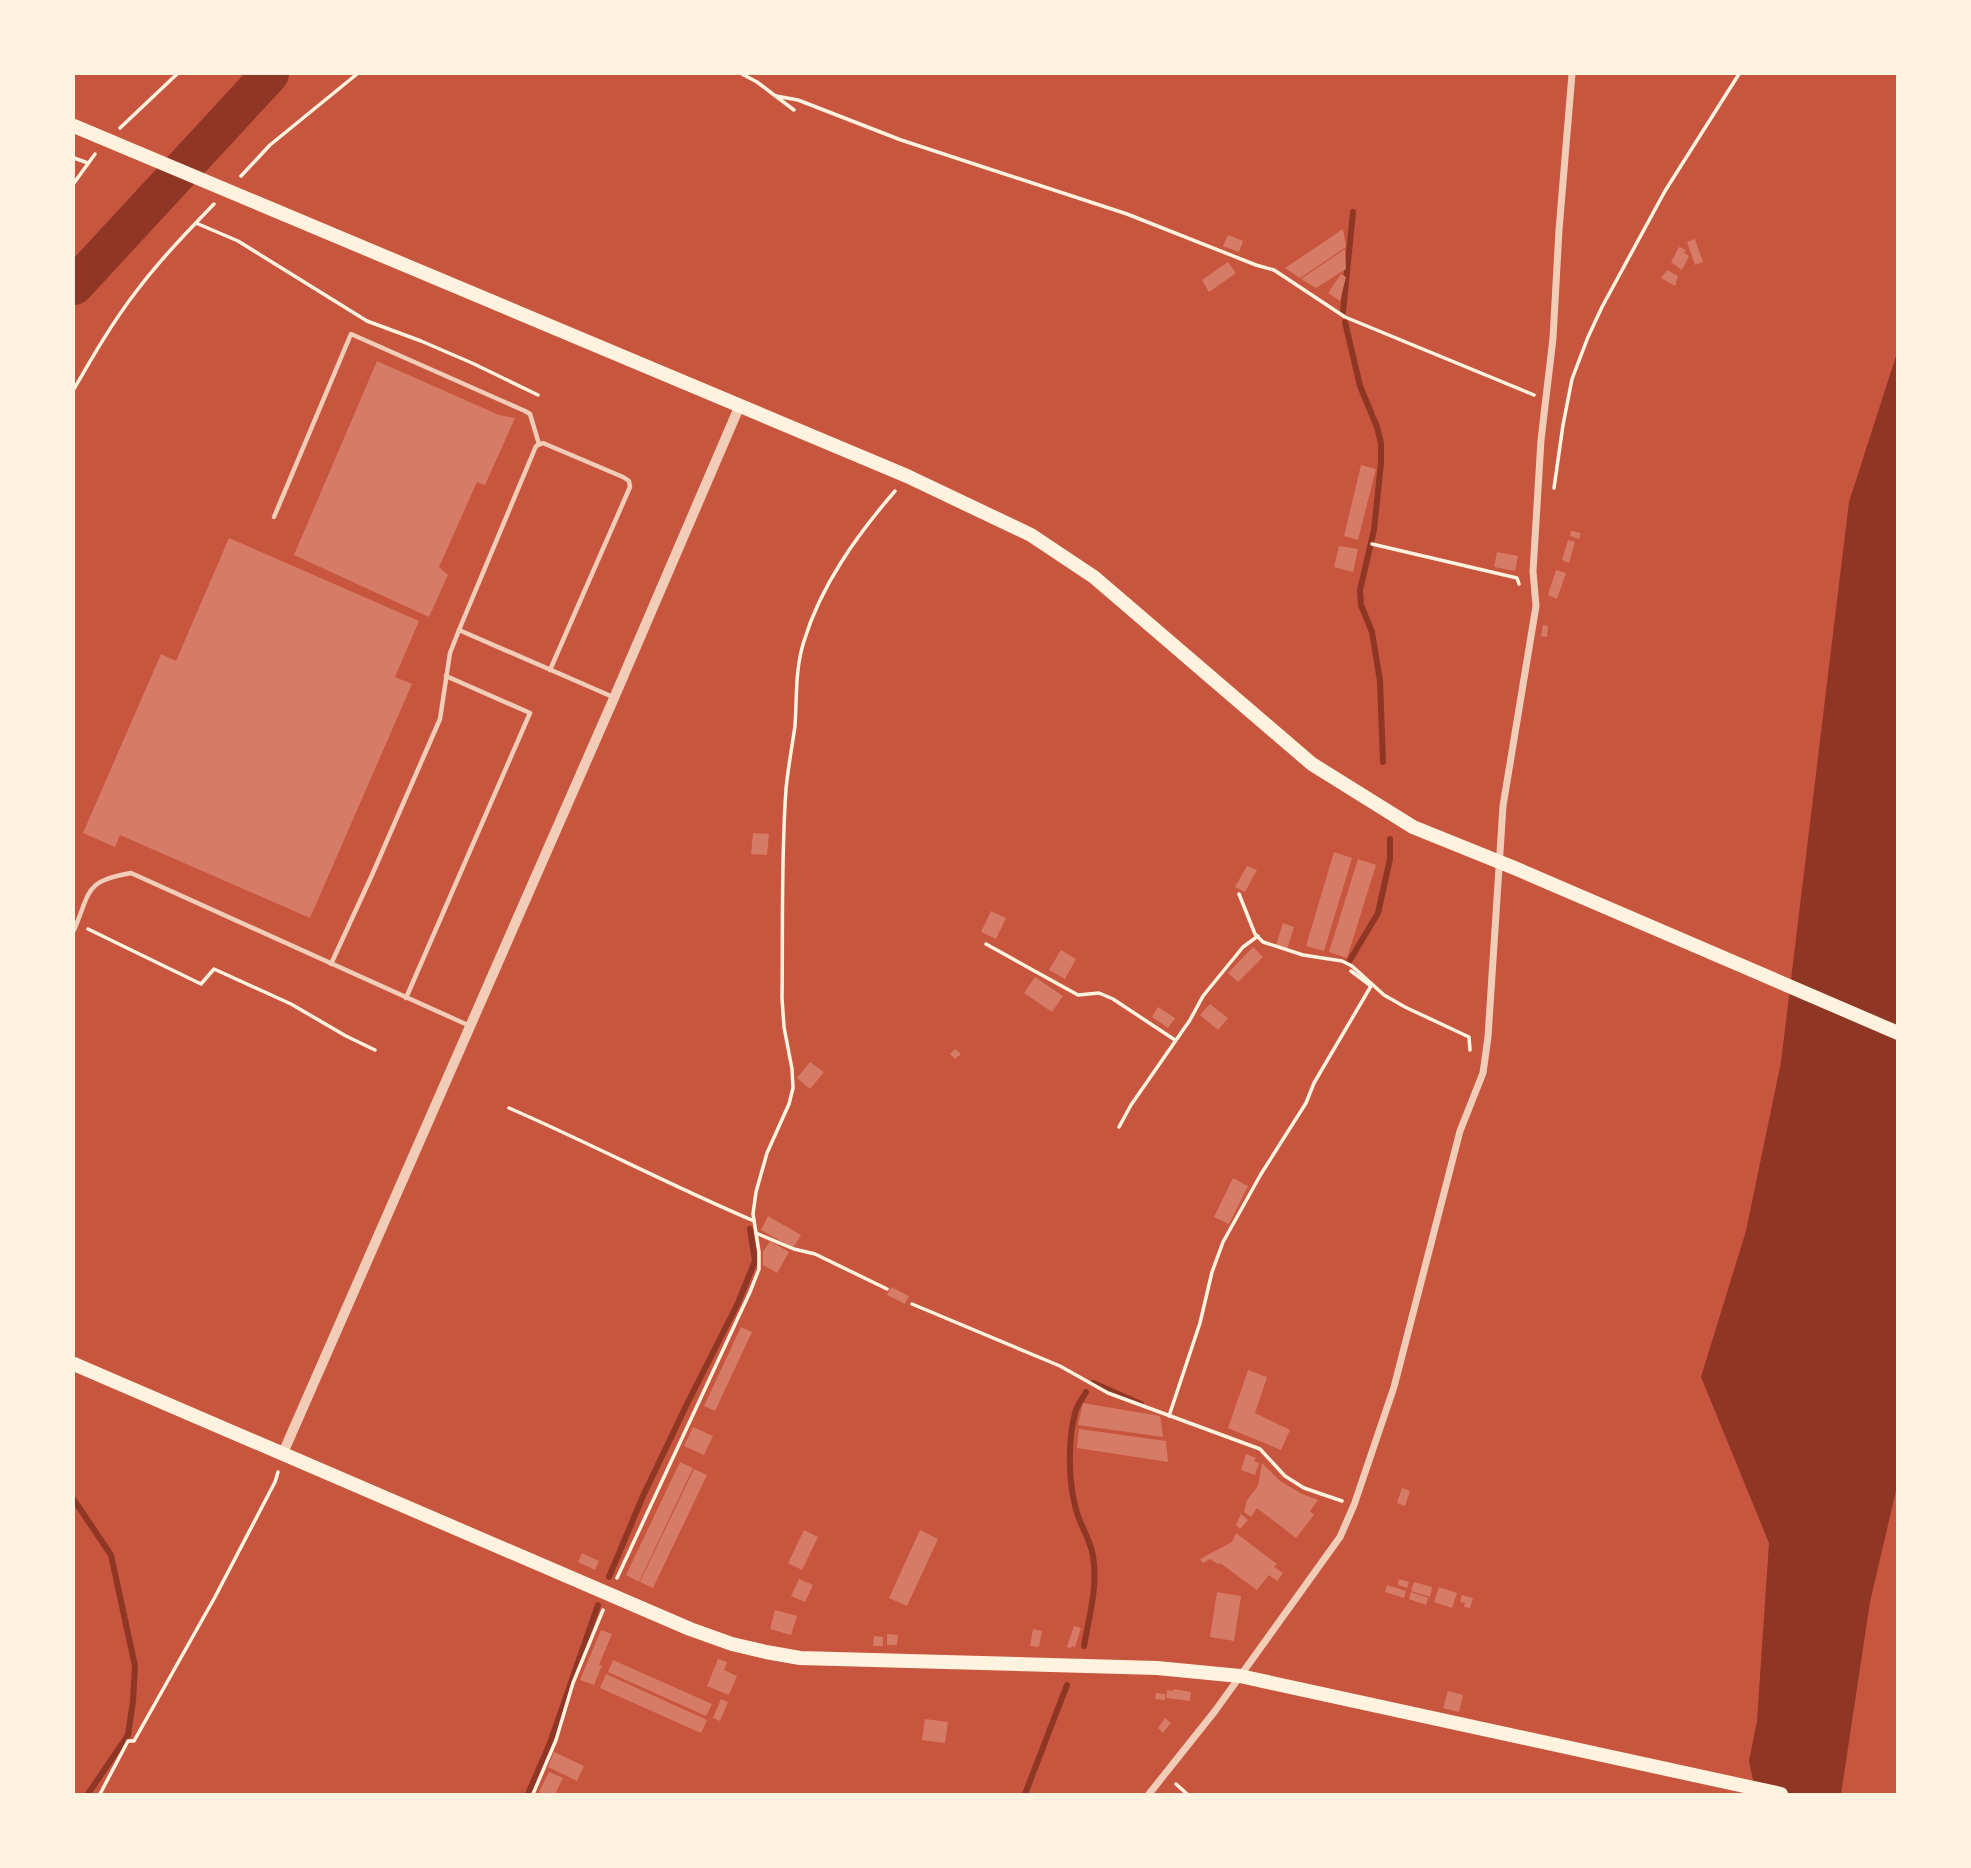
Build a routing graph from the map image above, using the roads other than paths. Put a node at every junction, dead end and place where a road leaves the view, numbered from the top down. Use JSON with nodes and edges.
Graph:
{"nodes":[{"id":1,"x":1572,"y":74,"type":"edge"},
{"id":2,"x":74,"y":126,"type":"edge"},
{"id":3,"x":740,"y":405,"type":"junction"},
{"id":4,"x":539,"y":444,"type":"junction"},
{"id":5,"x":274,"y":517,"type":"dead end"},
{"id":6,"x":458,"y":630,"type":"junction"},
{"id":7,"x":551,"y":670,"type":"junction"},
{"id":8,"x":446,"y":676,"type":"junction"},
{"id":9,"x":614,"y":698,"type":"junction"},
{"id":10,"x":1499,"y":862,"type":"junction"},
{"id":11,"x":74,"y":930,"type":"edge"},
{"id":12,"x":331,"y":964,"type":"junction"},
{"id":13,"x":406,"y":998,"type":"junction"},
{"id":14,"x":470,"y":1026,"type":"junction"},
{"id":15,"x":1898,"y":1033,"type":"edge"},
{"id":16,"x":74,"y":1364,"type":"edge"},
{"id":17,"x":283,"y":1453,"type":"junction"},
{"id":18,"x":1240,"y":1676,"type":"junction"},
{"id":19,"x":1149,"y":1794,"type":"edge"},
{"id":20,"x":1781,"y":1794,"type":"edge"}],
"edges":[{"from":1,"to":10,"type":"street"},
{"from":2,"to":3,"type":"main road"},
{"from":3,"to":9,"type":"street"},
{"from":3,"to":10,"type":"main road"},
{"from":4,"to":5,"type":"lane"},
{"from":4,"to":6,"type":"lane"},
{"from":4,"to":7,"type":"lane"},
{"from":6,"to":7,"type":"lane"},
{"from":6,"to":8,"type":"lane"},
{"from":7,"to":9,"type":"lane"},
{"from":8,"to":12,"type":"lane"},
{"from":8,"to":13,"type":"lane"},
{"from":9,"to":14,"type":"street"},
{"from":10,"to":15,"type":"main road"},
{"from":10,"to":18,"type":"street"},
{"from":11,"to":12,"type":"lane"},
{"from":12,"to":13,"type":"lane"},
{"from":13,"to":14,"type":"lane"},
{"from":14,"to":17,"type":"street"},
{"from":16,"to":17,"type":"main road"},
{"from":17,"to":18,"type":"main road"},
{"from":18,"to":19,"type":"street"},
{"from":18,"to":20,"type":"main road"}]}
